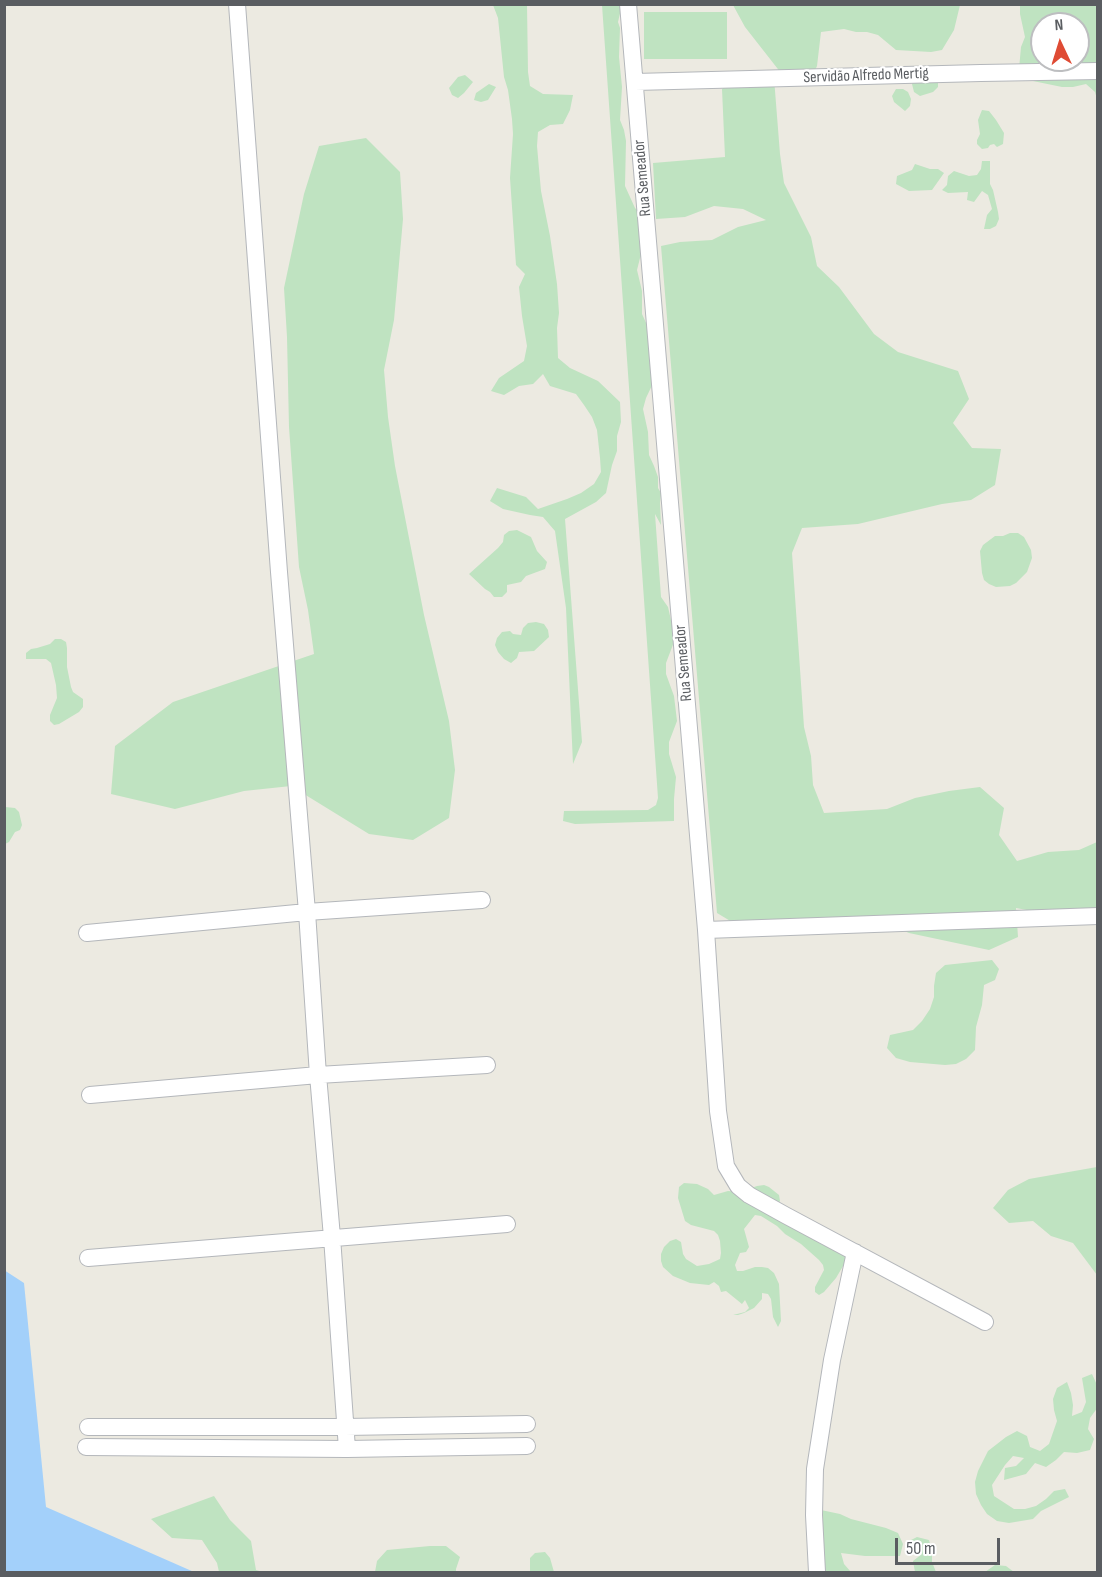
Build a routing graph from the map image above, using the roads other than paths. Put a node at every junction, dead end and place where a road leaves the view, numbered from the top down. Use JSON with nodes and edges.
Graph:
{"nodes":[{"id":1,"x":237,"y":4,"type":"edge"},
{"id":2,"x":628,"y":4,"type":"edge"},
{"id":3,"x":1098,"y":71,"type":"edge"},
{"id":4,"x":635,"y":82,"type":"junction"},
{"id":5,"x":482,"y":900,"type":"dead end"},
{"id":6,"x":307,"y":912,"type":"junction"},
{"id":7,"x":1098,"y":916,"type":"edge"},
{"id":8,"x":706,"y":930,"type":"junction"},
{"id":9,"x":87,"y":933,"type":"dead end"},
{"id":10,"x":487,"y":1065,"type":"dead end"},
{"id":11,"x":318,"y":1075,"type":"junction"},
{"id":12,"x":90,"y":1095,"type":"dead end"},
{"id":13,"x":507,"y":1224,"type":"dead end"},
{"id":14,"x":332,"y":1237,"type":"junction"},
{"id":15,"x":855,"y":1252,"type":"junction"},
{"id":16,"x":88,"y":1258,"type":"dead end"},
{"id":17,"x":985,"y":1322,"type":"dead end"},
{"id":18,"x":527,"y":1424,"type":"dead end"},
{"id":19,"x":88,"y":1427,"type":"dead end"},
{"id":20,"x":345,"y":1427,"type":"junction"},
{"id":21,"x":527,"y":1446,"type":"dead end"},
{"id":22,"x":86,"y":1447,"type":"dead end"},
{"id":23,"x":347,"y":1449,"type":"junction"},
{"id":24,"x":817,"y":1572,"type":"edge"}],
"edges":[{"from":1,"to":6,"type":"street"},
{"from":2,"to":4,"type":"street","name":"Rua Semeador"},
{"from":3,"to":4,"type":"street","name":"Servidão Alfredo Mertig"},
{"from":4,"to":8,"type":"street","name":"Rua Semeador"},
{"from":5,"to":6,"type":"street"},
{"from":6,"to":9,"type":"street"},
{"from":6,"to":11,"type":"street"},
{"from":7,"to":8,"type":"street"},
{"from":8,"to":15,"type":"street","name":"Rua Semeador"},
{"from":10,"to":11,"type":"street"},
{"from":11,"to":12,"type":"street"},
{"from":11,"to":14,"type":"street"},
{"from":13,"to":14,"type":"street"},
{"from":14,"to":16,"type":"street"},
{"from":14,"to":20,"type":"street"},
{"from":15,"to":17,"type":"street","name":"Rua Semeador"},
{"from":15,"to":24,"type":"street"},
{"from":18,"to":20,"type":"street"},
{"from":19,"to":20,"type":"street"},
{"from":20,"to":23,"type":"street"},
{"from":21,"to":23,"type":"street"},
{"from":22,"to":23,"type":"street"}]}
